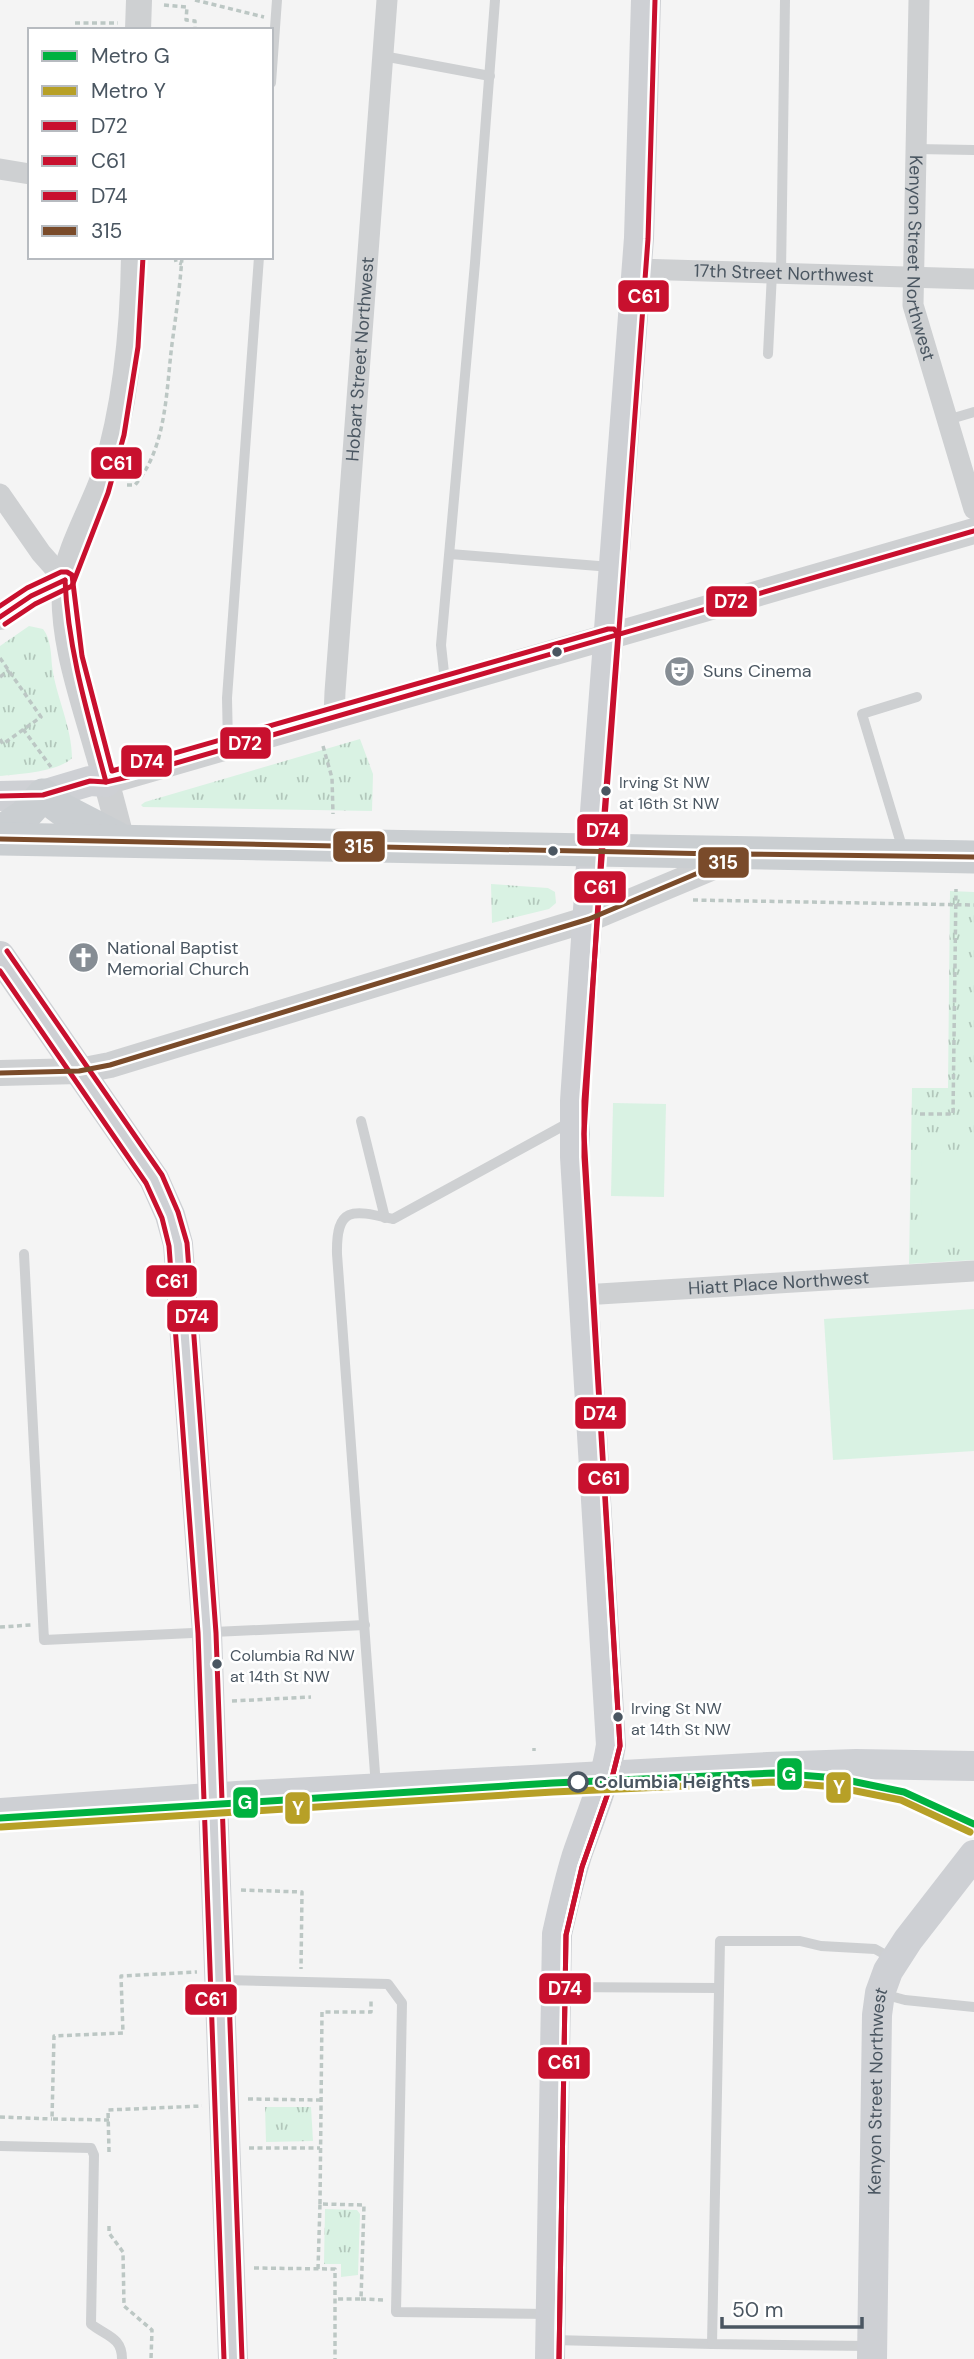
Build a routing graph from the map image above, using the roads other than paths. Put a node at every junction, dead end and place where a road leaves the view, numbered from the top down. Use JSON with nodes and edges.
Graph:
{"nodes":[{"id":1,"x":277,"y":0,"type":"edge"},
{"id":2,"x":387,"y":0,"type":"edge"},
{"id":3,"x":495,"y":0,"type":"edge"},
{"id":4,"x":646,"y":0,"type":"edge"},
{"id":5,"x":785,"y":0,"type":"edge"},
{"id":6,"x":919,"y":0,"type":"edge"},
{"id":7,"x":151,"y":3,"type":"edge"},
{"id":8,"x":128,"y":26,"type":"edge"},
{"id":9,"x":383,"y":56,"type":"junction"},
{"id":10,"x":273,"y":58,"type":"edge"},
{"id":11,"x":489,"y":76,"type":"junction"},
{"id":12,"x":916,"y":149,"type":"junction"},
{"id":13,"x":974,"y":150,"type":"edge"},
{"id":14,"x":0,"y":169,"type":"edge"},
{"id":15,"x":28,"y":174,"type":"edge"},
{"id":16,"x":134,"y":259,"type":"edge"},
{"id":17,"x":259,"y":259,"type":"edge"},
{"id":18,"x":637,"y":269,"type":"junction"},
{"id":19,"x":776,"y":273,"type":"junction"},
{"id":20,"x":913,"y":278,"type":"junction"},
{"id":21,"x":974,"y":279,"type":"edge"},
{"id":22,"x":768,"y":354,"type":"dead end"},
{"id":23,"x":974,"y":412,"type":"edge"},
{"id":24,"x":947,"y":420,"type":"junction"},
{"id":25,"x":0,"y":494,"type":"edge"},
{"id":26,"x":974,"y":509,"type":"edge"},
{"id":27,"x":974,"y":531,"type":"edge"},
{"id":28,"x":450,"y":554,"type":"junction"},
{"id":29,"x":615,"y":567,"type":"junction"},
{"id":30,"x":65,"y":580,"type":"junction"},
{"id":31,"x":0,"y":617,"type":"edge"},
{"id":32,"x":610,"y":637,"type":"junction"},
{"id":33,"x":446,"y":685,"type":"junction"},
{"id":34,"x":917,"y":697,"type":"dead end"},
{"id":35,"x":334,"y":717,"type":"junction"},
{"id":36,"x":228,"y":748,"type":"junction"},
{"id":37,"x":106,"y":782,"type":"junction"},
{"id":38,"x":48,"y":783,"type":"junction"},
{"id":39,"x":0,"y":796,"type":"edge"},
{"id":40,"x":0,"y":832,"type":"edge"},
{"id":41,"x":0,"y":839,"type":"edge"},
{"id":42,"x":122,"y":841,"type":"junction"},
{"id":43,"x":592,"y":850,"type":"junction"},
{"id":44,"x":743,"y":854,"type":"junction"},
{"id":45,"x":905,"y":856,"type":"junction"},
{"id":46,"x":974,"y":857,"type":"edge"},
{"id":47,"x":589,"y":919,"type":"junction"},
{"id":48,"x":0,"y":956,"type":"edge"},
{"id":49,"x":79,"y":1071,"type":"junction"},
{"id":50,"x":0,"y":1073,"type":"edge"},
{"id":51,"x":575,"y":1119,"type":"junction"},
{"id":52,"x":361,"y":1121,"type":"dead end"},
{"id":53,"x":385,"y":1218,"type":"junction"},
{"id":54,"x":24,"y":1254,"type":"dead end"},
{"id":55,"x":974,"y":1271,"type":"edge"},
{"id":56,"x":583,"y":1295,"type":"junction"},
{"id":57,"x":365,"y":1625,"type":"junction"},
{"id":58,"x":207,"y":1633,"type":"junction"},
{"id":59,"x":974,"y":1766,"type":"edge"},
{"id":60,"x":606,"y":1776,"type":"junction"},
{"id":61,"x":376,"y":1788,"type":"junction"},
{"id":62,"x":213,"y":1798,"type":"junction"},
{"id":63,"x":0,"y":1813,"type":"edge"},
{"id":64,"x":974,"y":1855,"type":"edge"},
{"id":65,"x":895,"y":1960,"type":"junction"},
{"id":66,"x":210,"y":1976,"type":"junction"},
{"id":67,"x":556,"y":1987,"type":"junction"},
{"id":68,"x":719,"y":1988,"type":"junction"},
{"id":69,"x":880,"y":1993,"type":"junction"},
{"id":70,"x":974,"y":2007,"type":"edge"},
{"id":71,"x":0,"y":2146,"type":"edge"},
{"id":72,"x":550,"y":2338,"type":"edge"},
{"id":73,"x":712,"y":2344,"type":"junction"},
{"id":74,"x":872,"y":2353,"type":"edge"},
{"id":75,"x":122,"y":2359,"type":"edge"},
{"id":76,"x":233,"y":2359,"type":"edge"}],
"edges":[{"from":1,"to":10,"type":"lane"},
{"from":2,"to":9,"type":"street","name":"Hobart Street Northwest"},
{"from":3,"to":11,"type":"lane"},
{"from":4,"to":18,"type":"main road"},
{"from":5,"to":19,"type":"lane"},
{"from":6,"to":12,"type":"street","name":"Kenyon Street Northwest"},
{"from":7,"to":8,"type":"street"},
{"from":9,"to":11,"type":"lane"},
{"from":9,"to":35,"type":"street","name":"Hobart Street Northwest"},
{"from":11,"to":28,"type":"lane"},
{"from":12,"to":13,"type":"lane"},
{"from":12,"to":20,"type":"street","name":"Kenyon Street Northwest"},
{"from":14,"to":15,"type":"street"},
{"from":16,"to":30,"type":"street"},
{"from":17,"to":36,"type":"lane"},
{"from":18,"to":19,"type":"street","name":"17th Street Northwest"},
{"from":18,"to":29,"type":"main road"},
{"from":19,"to":20,"type":"street","name":"17th Street Northwest"},
{"from":19,"to":22,"type":"lane"},
{"from":20,"to":21,"type":"street","name":"17th Street Northwest"},
{"from":20,"to":24,"type":"street","name":"Kenyon Street Northwest"},
{"from":23,"to":24,"type":"lane"},
{"from":24,"to":26,"type":"street","name":"Kenyon Street Northwest"},
{"from":25,"to":30,"type":"street"},
{"from":27,"to":32,"type":"street"},
{"from":28,"to":29,"type":"lane"},
{"from":28,"to":33,"type":"lane"},
{"from":29,"to":32,"type":"main road"},
{"from":30,"to":31,"type":"street"},
{"from":30,"to":37,"type":"street"},
{"from":32,"to":33,"type":"street"},
{"from":32,"to":43,"type":"main road"},
{"from":33,"to":35,"type":"street"},
{"from":34,"to":45,"type":"lane"},
{"from":35,"to":36,"type":"street"},
{"from":36,"to":37,"type":"street"},
{"from":37,"to":38,"type":"main road"},
{"from":37,"to":42,"type":"street"},
{"from":38,"to":39,"type":"main road"},
{"from":38,"to":40,"type":"main road"},
{"from":38,"to":42,"type":"main road"},
{"from":41,"to":42,"type":"main road"},
{"from":42,"to":43,"type":"main road"},
{"from":43,"to":44,"type":"main road"},
{"from":43,"to":47,"type":"main road"},
{"from":44,"to":45,"type":"main road"},
{"from":44,"to":47,"type":"street"},
{"from":45,"to":46,"type":"main road"},
{"from":47,"to":49,"type":"street"},
{"from":47,"to":51,"type":"main road"},
{"from":48,"to":49,"type":"main road"},
{"from":49,"to":50,"type":"street"},
{"from":49,"to":58,"type":"main road"},
{"from":51,"to":53,"type":"lane"},
{"from":51,"to":56,"type":"main road"},
{"from":52,"to":53,"type":"lane"},
{"from":53,"to":57,"type":"lane"},
{"from":54,"to":58,"type":"lane"},
{"from":55,"to":56,"type":"street","name":"Hiatt Place Northwest"},
{"from":56,"to":60,"type":"main road"},
{"from":57,"to":58,"type":"lane"},
{"from":57,"to":61,"type":"lane"},
{"from":58,"to":62,"type":"main road"},
{"from":59,"to":60,"type":"main road"},
{"from":60,"to":61,"type":"main road"},
{"from":60,"to":67,"type":"main road"},
{"from":61,"to":62,"type":"main road"},
{"from":62,"to":63,"type":"main road"},
{"from":62,"to":66,"type":"main road"},
{"from":64,"to":65,"type":"main road","name":"Kenyon Street Northwest"},
{"from":65,"to":68,"type":"lane"},
{"from":65,"to":69,"type":"main road","name":"Kenyon Street Northwest"},
{"from":66,"to":72,"type":"lane"},
{"from":66,"to":76,"type":"main road"},
{"from":67,"to":68,"type":"lane"},
{"from":67,"to":72,"type":"main road"},
{"from":68,"to":73,"type":"lane"},
{"from":69,"to":70,"type":"lane"},
{"from":69,"to":74,"type":"main road","name":"Kenyon Street Northwest"},
{"from":71,"to":75,"type":"lane"},
{"from":72,"to":73,"type":"lane"},
{"from":73,"to":74,"type":"lane"}]}
